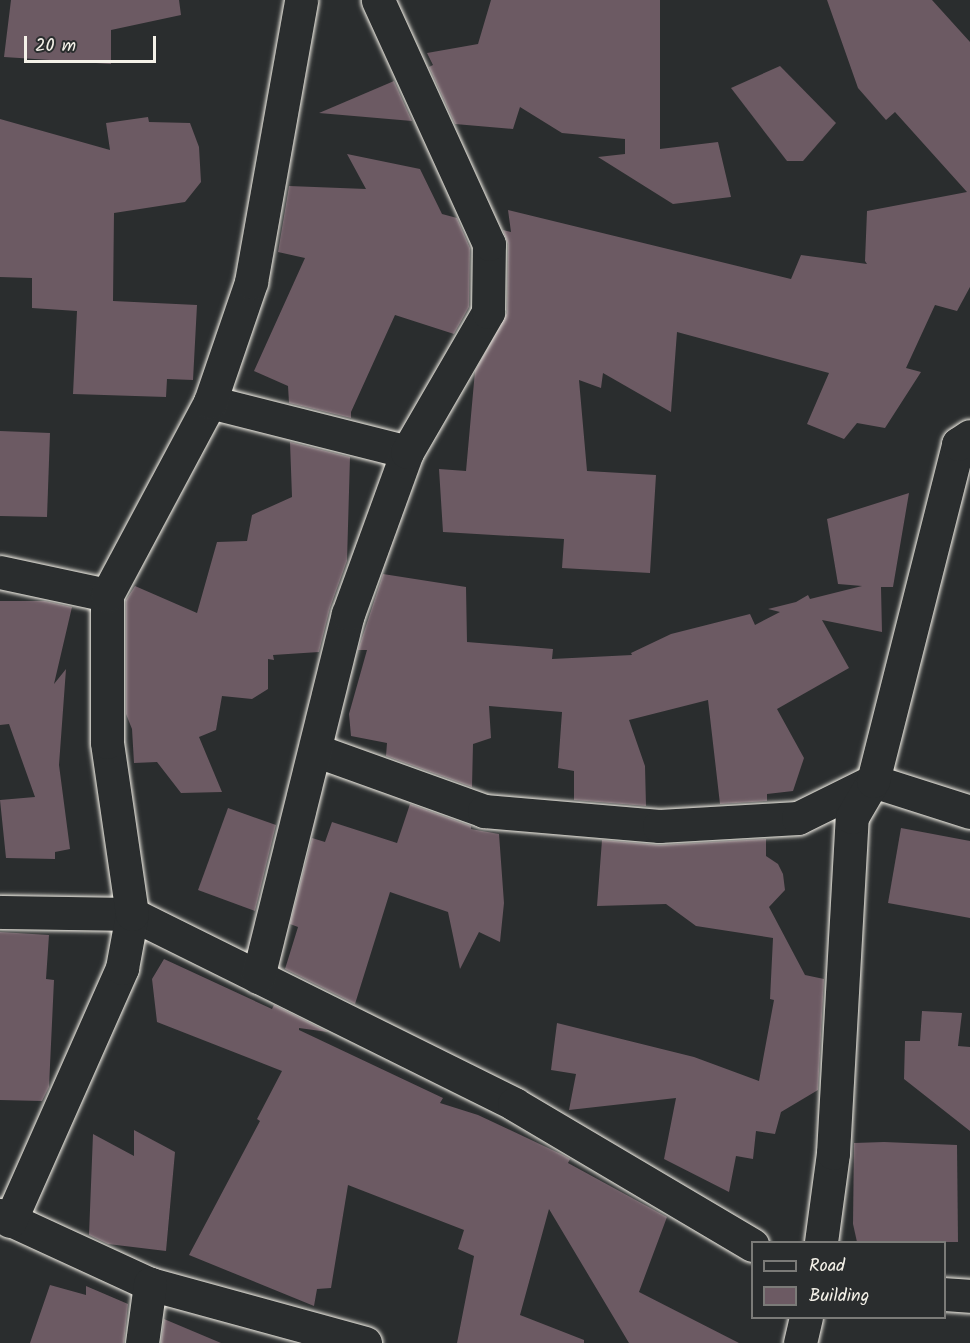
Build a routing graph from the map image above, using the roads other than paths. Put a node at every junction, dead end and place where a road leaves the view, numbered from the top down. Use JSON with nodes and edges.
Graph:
{"nodes":[{"id":1,"x":301,"y":0,"type":"edge"},
{"id":2,"x":378,"y":0,"type":"edge"},
{"id":3,"x":210,"y":402,"type":"junction"},
{"id":4,"x":970,"y":436,"type":"edge"},
{"id":5,"x":407,"y":452,"type":"junction"},
{"id":6,"x":0,"y":572,"type":"edge"},
{"id":7,"x":107,"y":595,"type":"junction"},
{"id":8,"x":315,"y":750,"type":"junction"},
{"id":9,"x":873,"y":781,"type":"junction"},
{"id":10,"x":970,"y":812,"type":"edge"},
{"id":11,"x":0,"y":912,"type":"edge"},
{"id":12,"x":132,"y":914,"type":"junction"},
{"id":13,"x":258,"y":977,"type":"junction"},
{"id":14,"x":5,"y":1218,"type":"edge"},
{"id":15,"x":821,"y":1241,"type":"edge"},
{"id":16,"x":751,"y":1244,"type":"edge"},
{"id":17,"x":150,"y":1284,"type":"junction"},
{"id":18,"x":946,"y":1294,"type":"edge"},
{"id":19,"x":970,"y":1296,"type":"edge"},
{"id":20,"x":806,"y":1319,"type":"edge"},
{"id":21,"x":142,"y":1343,"type":"edge"},
{"id":22,"x":366,"y":1343,"type":"edge"},
{"id":23,"x":800,"y":1343,"type":"edge"}],
"edges":[{"from":1,"to":3,"type":"street"},
{"from":2,"to":5,"type":"street"},
{"from":3,"to":5,"type":"street"},
{"from":3,"to":7,"type":"street"},
{"from":4,"to":9,"type":"street"},
{"from":5,"to":8,"type":"street"},
{"from":6,"to":7,"type":"street"},
{"from":7,"to":12,"type":"street"},
{"from":8,"to":9,"type":"street"},
{"from":8,"to":13,"type":"street"},
{"from":9,"to":10,"type":"street"},
{"from":9,"to":15,"type":"street"},
{"from":11,"to":12,"type":"street"},
{"from":12,"to":13,"type":"street"},
{"from":12,"to":14,"type":"street"},
{"from":13,"to":16,"type":"street"},
{"from":14,"to":17,"type":"street"},
{"from":17,"to":21,"type":"street"},
{"from":17,"to":22,"type":"street"},
{"from":18,"to":19,"type":"street"},
{"from":20,"to":23,"type":"street"}]}
